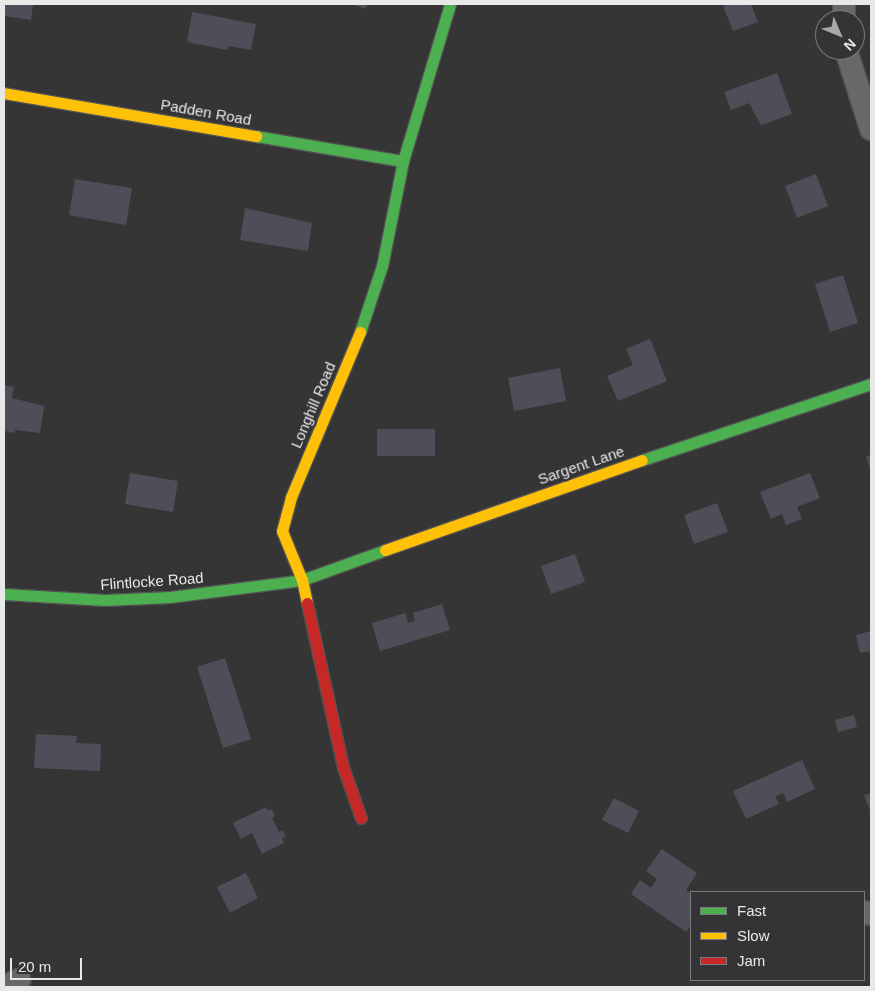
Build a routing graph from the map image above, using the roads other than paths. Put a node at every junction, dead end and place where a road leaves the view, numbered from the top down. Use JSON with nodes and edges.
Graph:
{"nodes":[{"id":1,"x":450,"y":4,"type":"edge"},
{"id":2,"x":849,"y":60,"type":"edge"},
{"id":3,"x":4,"y":93,"type":"edge"},
{"id":4,"x":871,"y":129,"type":"edge"},
{"id":5,"x":403,"y":161,"type":"junction"},
{"id":6,"x":871,"y":384,"type":"edge"},
{"id":7,"x":302,"y":580,"type":"junction"},
{"id":8,"x":4,"y":594,"type":"edge"},
{"id":9,"x":361,"y":818,"type":"dead end"}],
"edges":[{"from":1,"to":5,"type":"street","name":"Longhill Road"},
{"from":2,"to":4,"type":"street"},
{"from":3,"to":5,"type":"street","name":"Padden Road"},
{"from":5,"to":7,"type":"street","name":"Longhill Road"},
{"from":6,"to":7,"type":"street","name":"Sargent Lane"},
{"from":7,"to":8,"type":"street","name":"Flintlocke Road"},
{"from":7,"to":9,"type":"street","name":"Longhill Road"}]}
